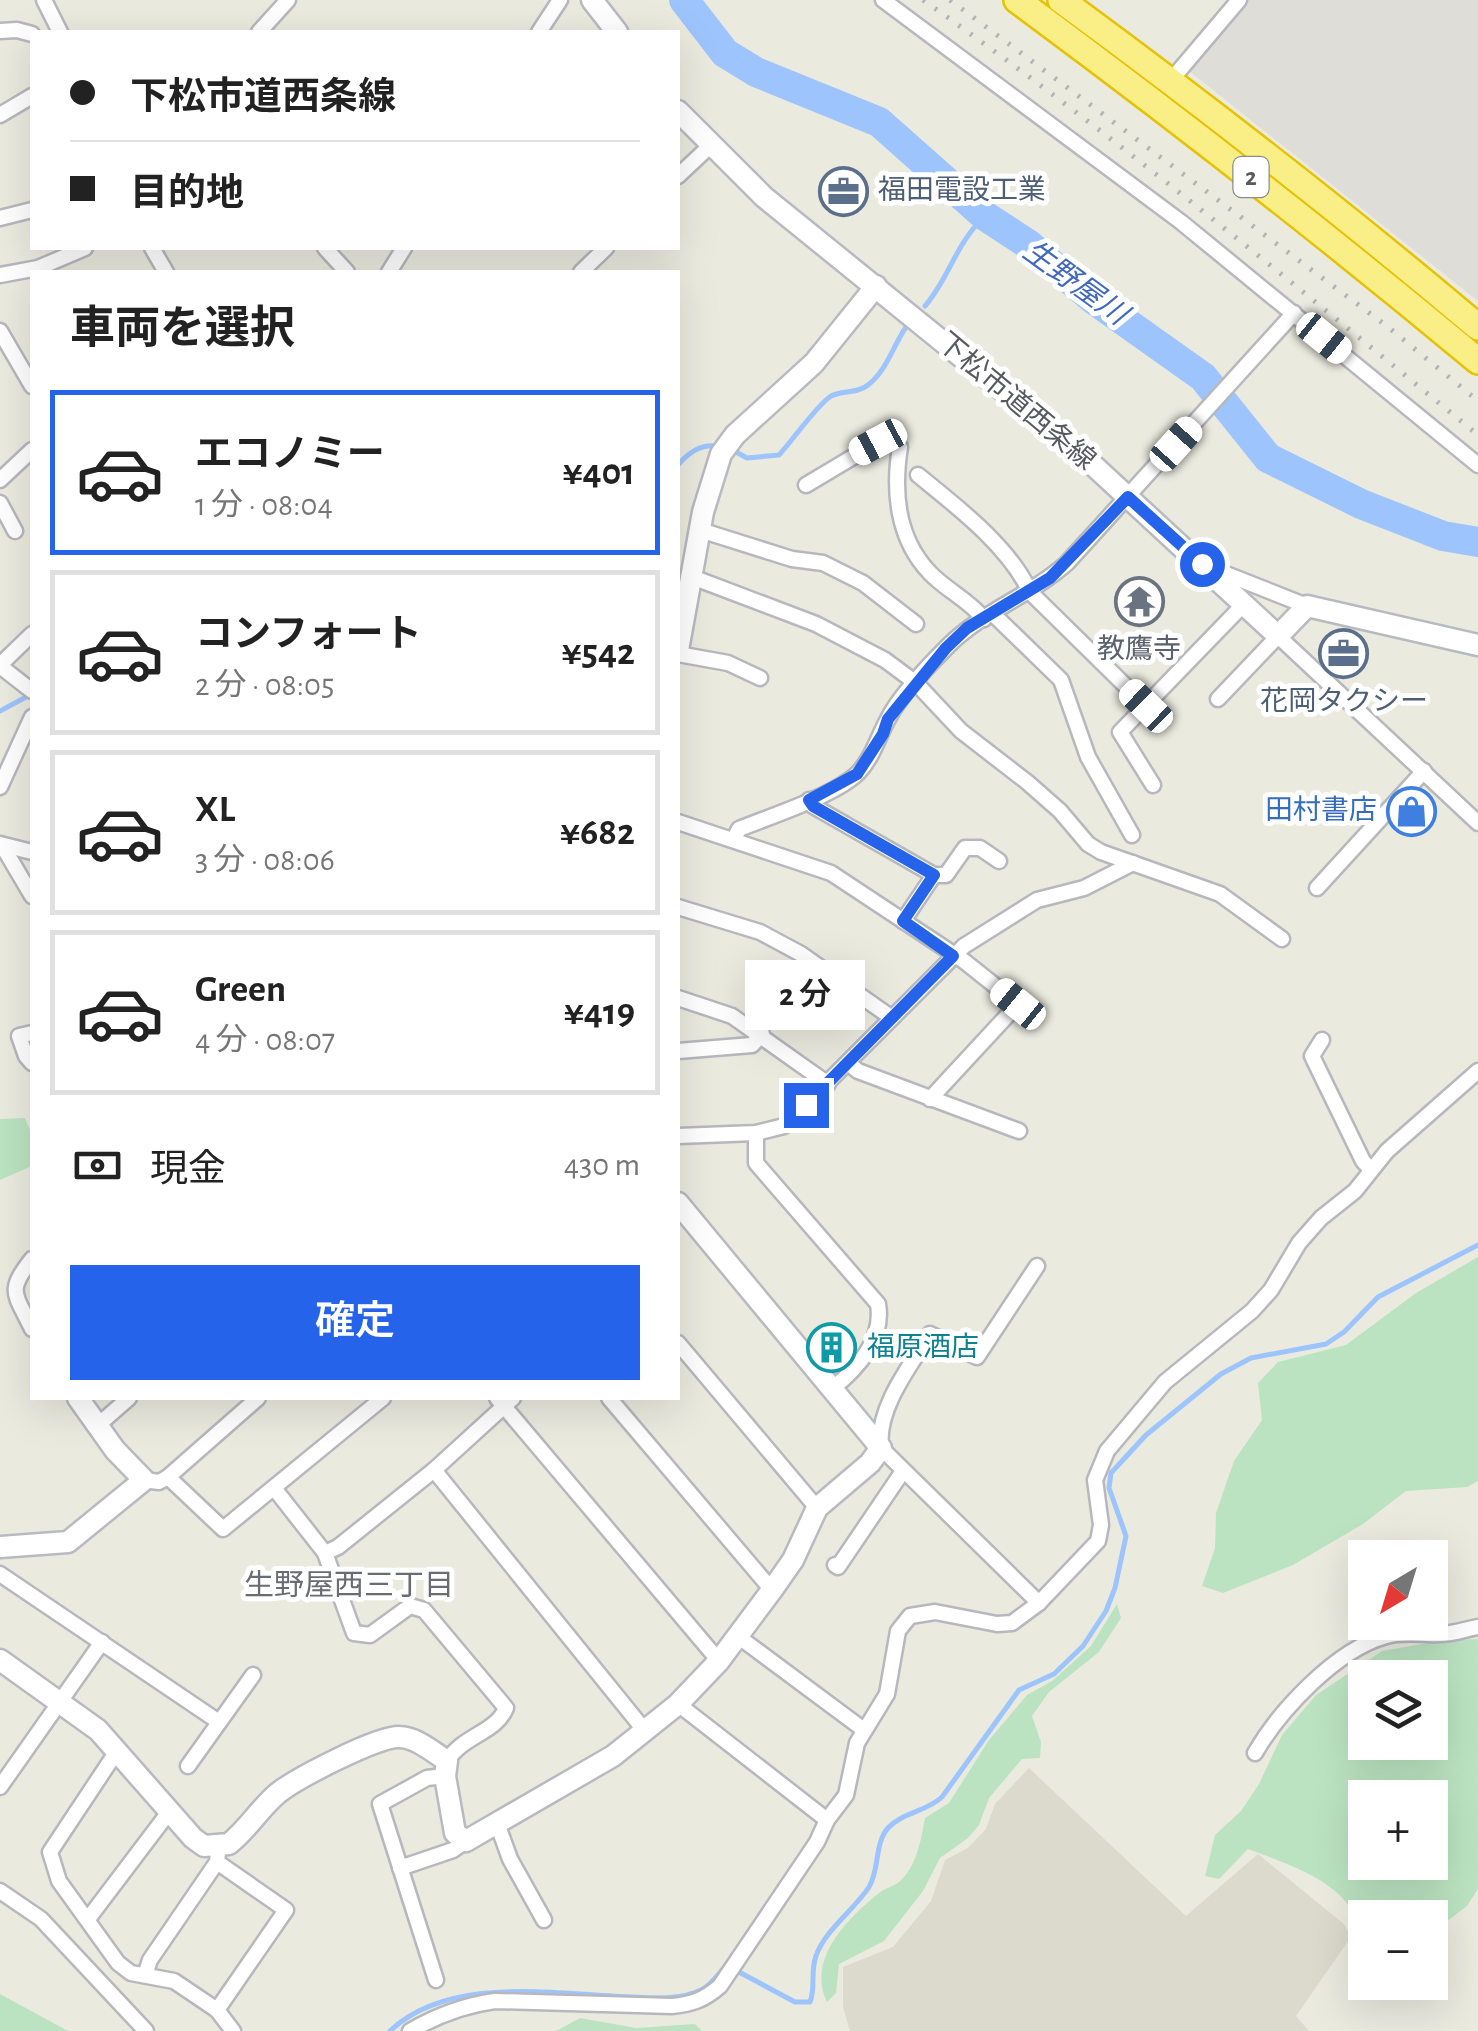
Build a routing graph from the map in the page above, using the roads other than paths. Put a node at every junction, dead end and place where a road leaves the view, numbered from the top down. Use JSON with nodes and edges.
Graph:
{"nodes":[{"id":1,"x":44,"y":0,"type":"edge"},
{"id":2,"x":288,"y":0,"type":"edge"},
{"id":3,"x":560,"y":0,"type":"edge"},
{"id":4,"x":592,"y":0,"type":"edge"},
{"id":5,"x":883,"y":0,"type":"edge"},
{"id":6,"x":1017,"y":0,"type":"edge"},
{"id":7,"x":1061,"y":0,"type":"edge"},
{"id":8,"x":1239,"y":0,"type":"edge"},
{"id":9,"x":0,"y":30,"type":"edge"},
{"id":10,"x":59,"y":30,"type":"edge"},
{"id":11,"x":261,"y":30,"type":"edge"},
{"id":12,"x":540,"y":30,"type":"edge"},
{"id":13,"x":615,"y":30,"type":"edge"},
{"id":14,"x":30,"y":33,"type":"edge"},
{"id":15,"x":1170,"y":80,"type":"junction"},
{"id":16,"x":30,"y":97,"type":"edge"},
{"id":17,"x":1155,"y":102,"type":"junction"},
{"id":18,"x":680,"y":113,"type":"edge"},
{"id":19,"x":0,"y":115,"type":"edge"},
{"id":20,"x":710,"y":146,"type":"junction"},
{"id":21,"x":680,"y":174,"type":"edge"},
{"id":22,"x":30,"y":210,"type":"edge"},
{"id":23,"x":0,"y":218,"type":"edge"},
{"id":24,"x":82,"y":250,"type":"edge"},
{"id":25,"x":327,"y":250,"type":"edge"},
{"id":26,"x":604,"y":250,"type":"edge"},
{"id":27,"x":58,"y":267,"type":"edge"},
{"id":28,"x":346,"y":270,"type":"edge"},
{"id":29,"x":583,"y":270,"type":"edge"},
{"id":30,"x":30,"y":271,"type":"edge"},
{"id":31,"x":0,"y":275,"type":"edge"},
{"id":32,"x":876,"y":286,"type":"junction"},
{"id":33,"x":1294,"y":313,"type":"junction"},
{"id":34,"x":1478,"y":327,"type":"edge"},
{"id":35,"x":0,"y":331,"type":"edge"},
{"id":36,"x":1477,"y":357,"type":"edge"},
{"id":37,"x":30,"y":383,"type":"edge"},
{"id":38,"x":30,"y":452,"type":"edge"},
{"id":39,"x":1478,"y":465,"type":"edge"},
{"id":40,"x":918,"y":475,"type":"dead end"},
{"id":41,"x":0,"y":480,"type":"edge"},
{"id":42,"x":806,"y":485,"type":"dead end"},
{"id":43,"x":1128,"y":497,"type":"junction"},
{"id":44,"x":0,"y":503,"type":"edge"},
{"id":45,"x":700,"y":530,"type":"junction"},
{"id":46,"x":14,"y":531,"type":"dead end"},
{"id":47,"x":1202,"y":564,"type":"junction"},
{"id":48,"x":686,"y":591,"type":"edge"},
{"id":49,"x":1030,"y":592,"type":"junction"},
{"id":50,"x":1245,"y":603,"type":"junction"},
{"id":51,"x":1308,"y":606,"type":"junction"},
{"id":52,"x":988,"y":616,"type":"junction"},
{"id":53,"x":916,"y":624,"type":"dead end"},
{"id":54,"x":30,"y":636,"type":"edge"},
{"id":55,"x":1278,"y":636,"type":"junction"},
{"id":56,"x":680,"y":637,"type":"edge"},
{"id":57,"x":1478,"y":645,"type":"edge"},
{"id":58,"x":680,"y":652,"type":"edge"},
{"id":59,"x":0,"y":666,"type":"edge"},
{"id":60,"x":760,"y":678,"type":"dead end"},
{"id":61,"x":916,"y":683,"type":"junction"},
{"id":62,"x":30,"y":689,"type":"edge"},
{"id":63,"x":1218,"y":699,"type":"dead end"},
{"id":64,"x":1146,"y":706,"type":"junction"},
{"id":65,"x":30,"y":720,"type":"edge"},
{"id":66,"x":1424,"y":771,"type":"junction"},
{"id":67,"x":1153,"y":785,"type":"dead end"},
{"id":68,"x":0,"y":787,"type":"edge"},
{"id":69,"x":809,"y":800,"type":"junction"},
{"id":70,"x":1478,"y":822,"type":"edge"},
{"id":71,"x":680,"y":823,"type":"edge"},
{"id":72,"x":1132,"y":834,"type":"dead end"},
{"id":73,"x":734,"y":839,"type":"junction"},
{"id":74,"x":1,"y":844,"type":"edge"},
{"id":75,"x":30,"y":851,"type":"edge"},
{"id":76,"x":999,"y":861,"type":"dead end"},
{"id":77,"x":1133,"y":863,"type":"junction"},
{"id":78,"x":934,"y":875,"type":"junction"},
{"id":79,"x":1317,"y":888,"type":"dead end"},
{"id":80,"x":30,"y":893,"type":"edge"},
{"id":81,"x":680,"y":908,"type":"edge"},
{"id":82,"x":903,"y":921,"type":"junction"},
{"id":83,"x":1282,"y":939,"type":"dead end"},
{"id":84,"x":953,"y":956,"type":"junction"},
{"id":85,"x":680,"y":999,"type":"edge"},
{"id":86,"x":892,"y":1018,"type":"junction"},
{"id":87,"x":30,"y":1034,"type":"edge"},
{"id":88,"x":762,"y":1034,"type":"junction"},
{"id":89,"x":1322,"y":1040,"type":"dead end"},
{"id":90,"x":680,"y":1052,"type":"edge"},
{"id":91,"x":30,"y":1060,"type":"edge"},
{"id":92,"x":848,"y":1063,"type":"junction"},
{"id":93,"x":1478,"y":1071,"type":"edge"},
{"id":94,"x":828,"y":1084,"type":"junction"},
{"id":95,"x":930,"y":1099,"type":"junction"},
{"id":96,"x":1018,"y":1131,"type":"dead end"},
{"id":97,"x":756,"y":1133,"type":"junction"},
{"id":98,"x":680,"y":1136,"type":"edge"},
{"id":99,"x":1370,"y":1169,"type":"junction"},
{"id":100,"x":680,"y":1208,"type":"edge"},
{"id":101,"x":30,"y":1261,"type":"edge"},
{"id":102,"x":1037,"y":1266,"type":"dead end"},
{"id":103,"x":30,"y":1325,"type":"edge"},
{"id":104,"x":680,"y":1345,"type":"edge"},
{"id":105,"x":833,"y":1388,"type":"junction"},
{"id":106,"x":79,"y":1400,"type":"edge"},
{"id":107,"x":128,"y":1400,"type":"edge"},
{"id":108,"x":256,"y":1400,"type":"edge"},
{"id":109,"x":381,"y":1400,"type":"edge"},
{"id":110,"x":505,"y":1400,"type":"edge"},
{"id":111,"x":611,"y":1400,"type":"edge"},
{"id":112,"x":97,"y":1426,"type":"junction"},
{"id":113,"x":881,"y":1448,"type":"junction"},
{"id":114,"x":434,"y":1470,"type":"junction"},
{"id":115,"x":903,"y":1472,"type":"junction"},
{"id":116,"x":168,"y":1477,"type":"junction"},
{"id":117,"x":144,"y":1480,"type":"junction"},
{"id":118,"x":274,"y":1488,"type":"junction"},
{"id":119,"x":817,"y":1508,"type":"junction"},
{"id":120,"x":0,"y":1547,"type":"edge"},
{"id":121,"x":325,"y":1553,"type":"junction"},
{"id":122,"x":836,"y":1565,"type":"dead end"},
{"id":123,"x":0,"y":1574,"type":"edge"},
{"id":124,"x":772,"y":1590,"type":"junction"},
{"id":125,"x":1038,"y":1603,"type":"junction"},
{"id":126,"x":1478,"y":1627,"type":"edge"},
{"id":127,"x":738,"y":1636,"type":"junction"},
{"id":128,"x":102,"y":1642,"type":"junction"},
{"id":129,"x":0,"y":1660,"type":"edge"},
{"id":130,"x":720,"y":1661,"type":"junction"},
{"id":131,"x":254,"y":1675,"type":"dead end"},
{"id":132,"x":60,"y":1702,"type":"junction"},
{"id":133,"x":678,"y":1704,"type":"junction"},
{"id":134,"x":219,"y":1722,"type":"junction"},
{"id":135,"x":864,"y":1730,"type":"junction"},
{"id":136,"x":646,"y":1731,"type":"junction"},
{"id":137,"x":119,"y":1753,"type":"junction"},
{"id":138,"x":1255,"y":1753,"type":"dead end"},
{"id":139,"x":188,"y":1766,"type":"dead end"},
{"id":140,"x":446,"y":1768,"type":"junction"},
{"id":141,"x":0,"y":1787,"type":"edge"},
{"id":142,"x":169,"y":1812,"type":"junction"},
{"id":143,"x":827,"y":1820,"type":"junction"},
{"id":144,"x":497,"y":1824,"type":"junction"},
{"id":145,"x":466,"y":1841,"type":"junction"},
{"id":146,"x":218,"y":1855,"type":"junction"},
{"id":147,"x":400,"y":1868,"type":"junction"},
{"id":148,"x":0,"y":1891,"type":"edge"},
{"id":149,"x":88,"y":1920,"type":"junction"},
{"id":150,"x":544,"y":1920,"type":"dead end"},
{"id":151,"x":144,"y":1975,"type":"junction"},
{"id":152,"x":436,"y":1980,"type":"dead end"},
{"id":153,"x":217,"y":2010,"type":"junction"},
{"id":154,"x":146,"y":2031,"type":"edge"},
{"id":155,"x":233,"y":2031,"type":"edge"},
{"id":156,"x":410,"y":2031,"type":"edge"}],
"edges":[{"from":1,"to":10,"type":"street"},
{"from":2,"to":11,"type":"street"},
{"from":3,"to":12,"type":"street"},
{"from":4,"to":13,"type":"street"},
{"from":5,"to":33,"type":"street"},
{"from":6,"to":17,"type":"highway","number":"2"},
{"from":7,"to":15,"type":"highway","number":"2"},
{"from":8,"to":15,"type":"street"},
{"from":9,"to":14,"type":"street"},
{"from":15,"to":17,"type":"street"},
{"from":15,"to":34,"type":"highway","number":"2"},
{"from":16,"to":19,"type":"street"},
{"from":17,"to":36,"type":"highway","number":"2"},
{"from":18,"to":20,"type":"street","name":"下松市道西条線"},
{"from":20,"to":21,"type":"street"},
{"from":20,"to":32,"type":"street","name":"下松市道西条線"},
{"from":22,"to":23,"type":"street"},
{"from":24,"to":27,"type":"street"},
{"from":25,"to":28,"type":"street"},
{"from":26,"to":29,"type":"street"},
{"from":30,"to":31,"type":"street"},
{"from":32,"to":43,"type":"street","name":"下松市道西条線"},
{"from":32,"to":45,"type":"street"},
{"from":33,"to":39,"type":"street"},
{"from":33,"to":43,"type":"street"},
{"from":35,"to":37,"type":"street"},
{"from":38,"to":41,"type":"street"},
{"from":40,"to":49,"type":"street"},
{"from":42,"to":52,"type":"street"},
{"from":43,"to":47,"type":"street","name":"下松市道西条線"},
{"from":43,"to":49,"type":"street"},
{"from":44,"to":46,"type":"street"},
{"from":45,"to":48,"type":"street"},
{"from":45,"to":53,"type":"street"},
{"from":47,"to":50,"type":"street","name":"下松市道西条線"},
{"from":47,"to":51,"type":"street"},
{"from":48,"to":56,"type":"street"},
{"from":48,"to":61,"type":"street"},
{"from":49,"to":52,"type":"street"},
{"from":49,"to":64,"type":"street"},
{"from":50,"to":55,"type":"street","name":"下松市道西条線"},
{"from":50,"to":64,"type":"street"},
{"from":51,"to":55,"type":"street"},
{"from":51,"to":57,"type":"street"},
{"from":52,"to":61,"type":"street"},
{"from":52,"to":72,"type":"street"},
{"from":54,"to":59,"type":"street"},
{"from":55,"to":63,"type":"street"},
{"from":55,"to":66,"type":"street"},
{"from":58,"to":60,"type":"street"},
{"from":59,"to":62,"type":"street"},
{"from":61,"to":69,"type":"street"},
{"from":61,"to":77,"type":"street"},
{"from":64,"to":67,"type":"street"},
{"from":65,"to":68,"type":"street"},
{"from":66,"to":70,"type":"street"},
{"from":66,"to":79,"type":"street"},
{"from":69,"to":73,"type":"street"},
{"from":69,"to":78,"type":"street"},
{"from":71,"to":73,"type":"street"},
{"from":73,"to":82,"type":"street"},
{"from":74,"to":75,"type":"street"},
{"from":74,"to":80,"type":"street"},
{"from":76,"to":78,"type":"street"},
{"from":77,"to":83,"type":"street"},
{"from":77,"to":84,"type":"street"},
{"from":78,"to":82,"type":"street"},
{"from":81,"to":86,"type":"street"},
{"from":82,"to":84,"type":"street"},
{"from":84,"to":86,"type":"street"},
{"from":84,"to":95,"type":"street"},
{"from":85,"to":88,"type":"street"},
{"from":86,"to":92,"type":"street"},
{"from":87,"to":91,"type":"street"},
{"from":88,"to":90,"type":"street"},
{"from":88,"to":94,"type":"street"},
{"from":89,"to":99,"type":"street"},
{"from":92,"to":94,"type":"street"},
{"from":92,"to":95,"type":"street"},
{"from":93,"to":99,"type":"street"},
{"from":94,"to":97,"type":"street"},
{"from":95,"to":96,"type":"street"},
{"from":97,"to":98,"type":"street"},
{"from":97,"to":105,"type":"street"},
{"from":99,"to":125,"type":"street"},
{"from":100,"to":105,"type":"street"},
{"from":101,"to":103,"type":"street"},
{"from":102,"to":113,"type":"street"},
{"from":104,"to":119,"type":"street"},
{"from":105,"to":113,"type":"street"},
{"from":106,"to":112,"type":"street"},
{"from":107,"to":112,"type":"street"},
{"from":108,"to":116,"type":"street"},
{"from":109,"to":118,"type":"street"},
{"from":110,"to":114,"type":"street"},
{"from":110,"to":130,"type":"street"},
{"from":111,"to":124,"type":"street"},
{"from":112,"to":117,"type":"street"},
{"from":113,"to":115,"type":"street"},
{"from":113,"to":119,"type":"street"},
{"from":114,"to":121,"type":"street"},
{"from":114,"to":136,"type":"street"},
{"from":115,"to":122,"type":"street"},
{"from":115,"to":125,"type":"street"},
{"from":116,"to":117,"type":"street"},
{"from":116,"to":118,"type":"street"},
{"from":117,"to":120,"type":"street"},
{"from":118,"to":121,"type":"street"},
{"from":119,"to":124,"type":"street"},
{"from":121,"to":140,"type":"street"},
{"from":123,"to":128,"type":"street"},
{"from":124,"to":127,"type":"street"},
{"from":125,"to":135,"type":"street"},
{"from":126,"to":138,"type":"street"},
{"from":127,"to":130,"type":"street"},
{"from":127,"to":135,"type":"street"},
{"from":128,"to":132,"type":"street"},
{"from":128,"to":134,"type":"street"},
{"from":129,"to":132,"type":"street"},
{"from":130,"to":133,"type":"street"},
{"from":131,"to":134,"type":"street"},
{"from":132,"to":137,"type":"street"},
{"from":132,"to":141,"type":"street"},
{"from":133,"to":136,"type":"street"},
{"from":133,"to":143,"type":"street"},
{"from":134,"to":139,"type":"street"},
{"from":135,"to":143,"type":"street"},
{"from":136,"to":144,"type":"street"},
{"from":137,"to":142,"type":"street"},
{"from":137,"to":149,"type":"street"},
{"from":140,"to":145,"type":"street"},
{"from":140,"to":146,"type":"street"},
{"from":140,"to":147,"type":"street"},
{"from":142,"to":146,"type":"street"},
{"from":142,"to":149,"type":"street"},
{"from":143,"to":156,"type":"street"},
{"from":144,"to":145,"type":"street"},
{"from":144,"to":150,"type":"street"},
{"from":145,"to":147,"type":"street"},
{"from":146,"to":151,"type":"street"},
{"from":146,"to":153,"type":"street"},
{"from":147,"to":152,"type":"street"},
{"from":148,"to":154,"type":"street"},
{"from":149,"to":151,"type":"street"},
{"from":151,"to":153,"type":"street"},
{"from":153,"to":155,"type":"street"}]}
